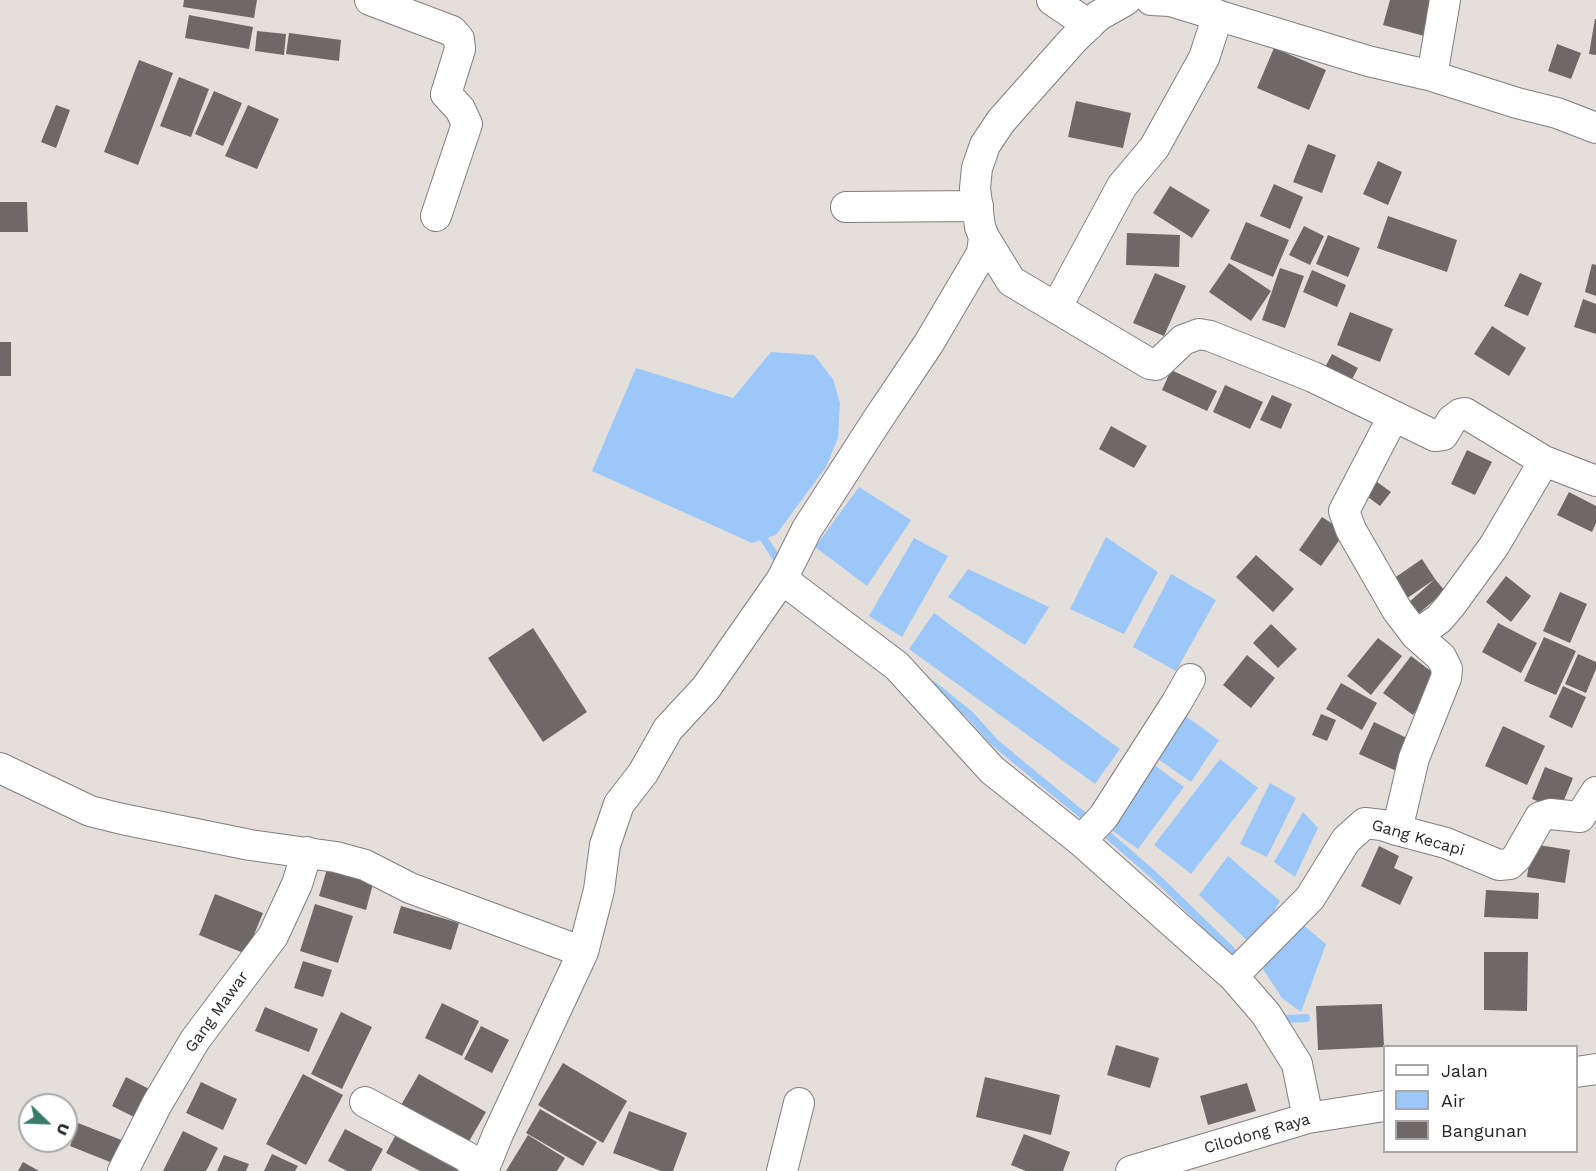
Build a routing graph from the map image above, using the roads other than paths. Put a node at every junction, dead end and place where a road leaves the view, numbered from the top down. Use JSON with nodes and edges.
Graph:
{"nodes":[{"id":1,"x":369,"y":0,"type":"edge"},
{"id":2,"x":1052,"y":0,"type":"edge"},
{"id":3,"x":1126,"y":0,"type":"edge"},
{"id":4,"x":1151,"y":0,"type":"edge"},
{"id":5,"x":1445,"y":0,"type":"edge"},
{"id":6,"x":1218,"y":15,"type":"junction"},
{"id":7,"x":1089,"y":25,"type":"junction"},
{"id":8,"x":1432,"y":76,"type":"junction"},
{"id":9,"x":1596,"y":128,"type":"edge"},
{"id":10,"x":978,"y":206,"type":"junction"},
{"id":11,"x":846,"y":207,"type":"dead end"},
{"id":12,"x":436,"y":216,"type":"dead end"},
{"id":13,"x":984,"y":237,"type":"junction"},
{"id":14,"x":1056,"y":308,"type":"junction"},
{"id":15,"x":1393,"y":417,"type":"junction"},
{"id":16,"x":1544,"y":461,"type":"junction"},
{"id":17,"x":1596,"y":481,"type":"edge"},
{"id":18,"x":782,"y":579,"type":"junction"},
{"id":19,"x":1416,"y":634,"type":"junction"},
{"id":20,"x":1190,"y":679,"type":"dead end"},
{"id":21,"x":0,"y":768,"type":"edge"},
{"id":22,"x":1596,"y":792,"type":"edge"},
{"id":23,"x":1397,"y":830,"type":"junction"},
{"id":24,"x":1089,"y":832,"type":"junction"},
{"id":25,"x":307,"y":852,"type":"junction"},
{"id":26,"x":583,"y":952,"type":"junction"},
{"id":27,"x":1241,"y":968,"type":"junction"},
{"id":28,"x":1596,"y":1069,"type":"edge"},
{"id":29,"x":1578,"y":1072,"type":"edge"},
{"id":30,"x":365,"y":1102,"type":"dead end"},
{"id":31,"x":800,"y":1103,"type":"dead end"},
{"id":32,"x":1382,"y":1107,"type":"edge"},
{"id":33,"x":1308,"y":1118,"type":"junction"},
{"id":34,"x":123,"y":1171,"type":"edge"},
{"id":35,"x":481,"y":1171,"type":"edge"},
{"id":36,"x":782,"y":1171,"type":"edge"},
{"id":37,"x":1131,"y":1171,"type":"edge"}],
"edges":[{"from":1,"to":12,"type":"street"},
{"from":2,"to":7,"type":"street"},
{"from":3,"to":7,"type":"street"},
{"from":4,"to":6,"type":"street"},
{"from":5,"to":8,"type":"street"},
{"from":6,"to":8,"type":"street"},
{"from":6,"to":14,"type":"street"},
{"from":7,"to":10,"type":"street"},
{"from":8,"to":9,"type":"street"},
{"from":10,"to":11,"type":"street"},
{"from":10,"to":13,"type":"street"},
{"from":13,"to":14,"type":"street"},
{"from":13,"to":18,"type":"street"},
{"from":14,"to":15,"type":"street"},
{"from":15,"to":16,"type":"street"},
{"from":15,"to":19,"type":"street"},
{"from":16,"to":17,"type":"street"},
{"from":16,"to":19,"type":"street"},
{"from":18,"to":24,"type":"street"},
{"from":18,"to":26,"type":"street"},
{"from":19,"to":23,"type":"street"},
{"from":20,"to":24,"type":"street"},
{"from":21,"to":25,"type":"street"},
{"from":22,"to":23,"type":"street","name":"Gang Kecapi"},
{"from":23,"to":27,"type":"street","name":"Gang Kecapi"},
{"from":24,"to":27,"type":"street"},
{"from":25,"to":26,"type":"street"},
{"from":25,"to":34,"type":"street","name":"Gang Mawar"},
{"from":26,"to":35,"type":"street"},
{"from":27,"to":33,"type":"street"},
{"from":28,"to":29,"type":"street"},
{"from":30,"to":35,"type":"street"},
{"from":31,"to":36,"type":"street"},
{"from":32,"to":33,"type":"street","name":"Cilodong Raya"},
{"from":33,"to":37,"type":"street","name":"Cilodong Raya"}]}
